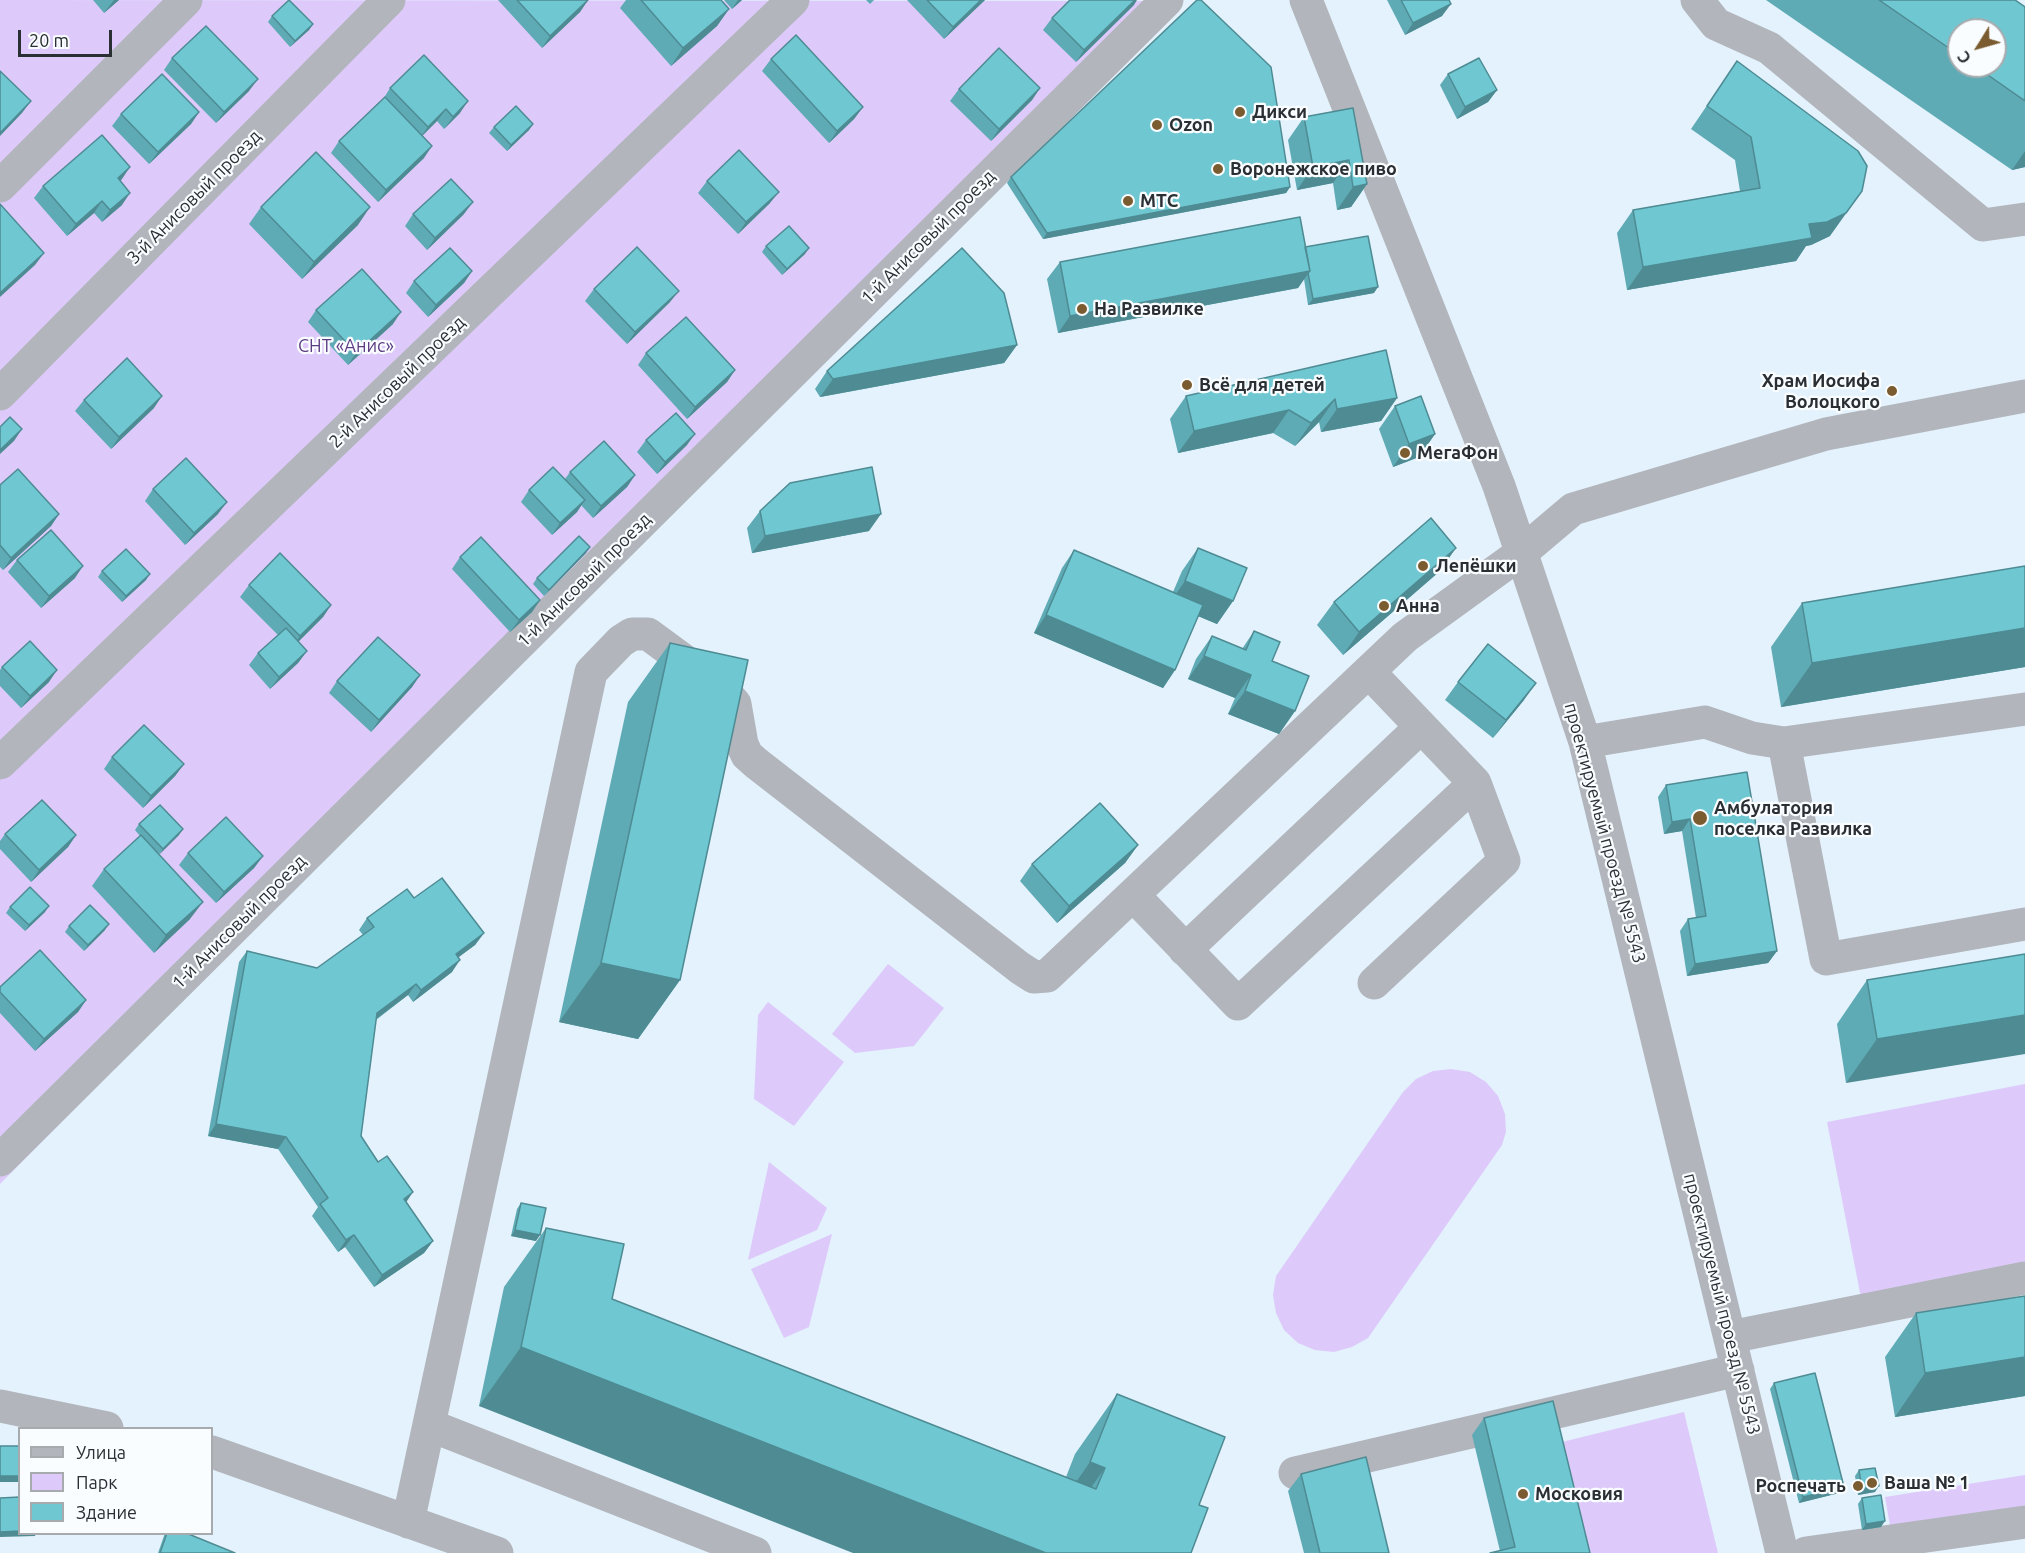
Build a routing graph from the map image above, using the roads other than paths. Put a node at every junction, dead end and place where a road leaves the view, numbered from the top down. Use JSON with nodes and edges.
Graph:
{"nodes":[{"id":1,"x":186,"y":0,"type":"edge"},
{"id":2,"x":389,"y":0,"type":"edge"},
{"id":3,"x":793,"y":0,"type":"edge"},
{"id":4,"x":1167,"y":0,"type":"edge"},
{"id":5,"x":1306,"y":0,"type":"edge"},
{"id":6,"x":1697,"y":0,"type":"edge"},
{"id":7,"x":0,"y":186,"type":"edge"},
{"id":8,"x":2025,"y":219,"type":"edge"},
{"id":9,"x":0,"y":394,"type":"edge"},
{"id":10,"x":2025,"y":396,"type":"edge"},
{"id":11,"x":1521,"y":553,"type":"junction"},
{"id":12,"x":1370,"y":672,"type":"junction"},
{"id":13,"x":2025,"y":709,"type":"edge"},
{"id":14,"x":1421,"y":727,"type":"junction"},
{"id":15,"x":1585,"y":742,"type":"junction"},
{"id":16,"x":1784,"y":743,"type":"junction"},
{"id":17,"x":0,"y":763,"type":"edge"},
{"id":18,"x":1475,"y":783,"type":"junction"},
{"id":19,"x":1134,"y":896,"type":"junction"},
{"id":20,"x":2025,"y":924,"type":"edge"},
{"id":21,"x":1185,"y":950,"type":"junction"},
{"id":22,"x":1374,"y":983,"type":"dead end"},
{"id":23,"x":0,"y":1160,"type":"edge"},
{"id":24,"x":2025,"y":1278,"type":"edge"},
{"id":25,"x":1730,"y":1337,"type":"junction"},
{"id":26,"x":1738,"y":1370,"type":"junction"},
{"id":27,"x":0,"y":1406,"type":"edge"},
{"id":28,"x":429,"y":1425,"type":"junction"},
{"id":29,"x":102,"y":1427,"type":"edge"},
{"id":30,"x":213,"y":1452,"type":"edge"},
{"id":31,"x":1294,"y":1473,"type":"dead end"},
{"id":32,"x":408,"y":1522,"type":"junction"},
{"id":33,"x":2025,"y":1522,"type":"edge"},
{"id":34,"x":497,"y":1553,"type":"edge"},
{"id":35,"x":755,"y":1553,"type":"edge"},
{"id":36,"x":1782,"y":1553,"type":"edge"},
{"id":37,"x":1806,"y":1553,"type":"edge"}],
"edges":[{"from":1,"to":7,"type":"street"},
{"from":2,"to":9,"type":"street","name":"3-й Анисовый проезд"},
{"from":3,"to":17,"type":"street","name":"2-й Анисовый проезд"},
{"from":4,"to":23,"type":"street","name":"1-й Анисовый проезд"},
{"from":5,"to":11,"type":"street","name":"проектируемый проезд № 5543"},
{"from":6,"to":8,"type":"street"},
{"from":10,"to":11,"type":"street"},
{"from":11,"to":12,"type":"street"},
{"from":11,"to":15,"type":"street","name":"проектируемый проезд № 5543"},
{"from":12,"to":14,"type":"street"},
{"from":12,"to":19,"type":"street"},
{"from":13,"to":16,"type":"street"},
{"from":14,"to":18,"type":"street"},
{"from":14,"to":21,"type":"street"},
{"from":15,"to":16,"type":"street"},
{"from":15,"to":25,"type":"street","name":"проектируемый проезд № 5543"},
{"from":16,"to":20,"type":"street"},
{"from":18,"to":21,"type":"street"},
{"from":18,"to":22,"type":"street"},
{"from":19,"to":21,"type":"street"},
{"from":19,"to":28,"type":"street"},
{"from":24,"to":25,"type":"street"},
{"from":25,"to":26,"type":"street","name":"проектируемый проезд № 5543"},
{"from":26,"to":31,"type":"street"},
{"from":26,"to":36,"type":"street","name":"проектируемый проезд № 5543"},
{"from":27,"to":29,"type":"street"},
{"from":28,"to":32,"type":"street"},
{"from":28,"to":35,"type":"street"},
{"from":30,"to":32,"type":"street"},
{"from":32,"to":34,"type":"street"},
{"from":33,"to":37,"type":"street"}]}
